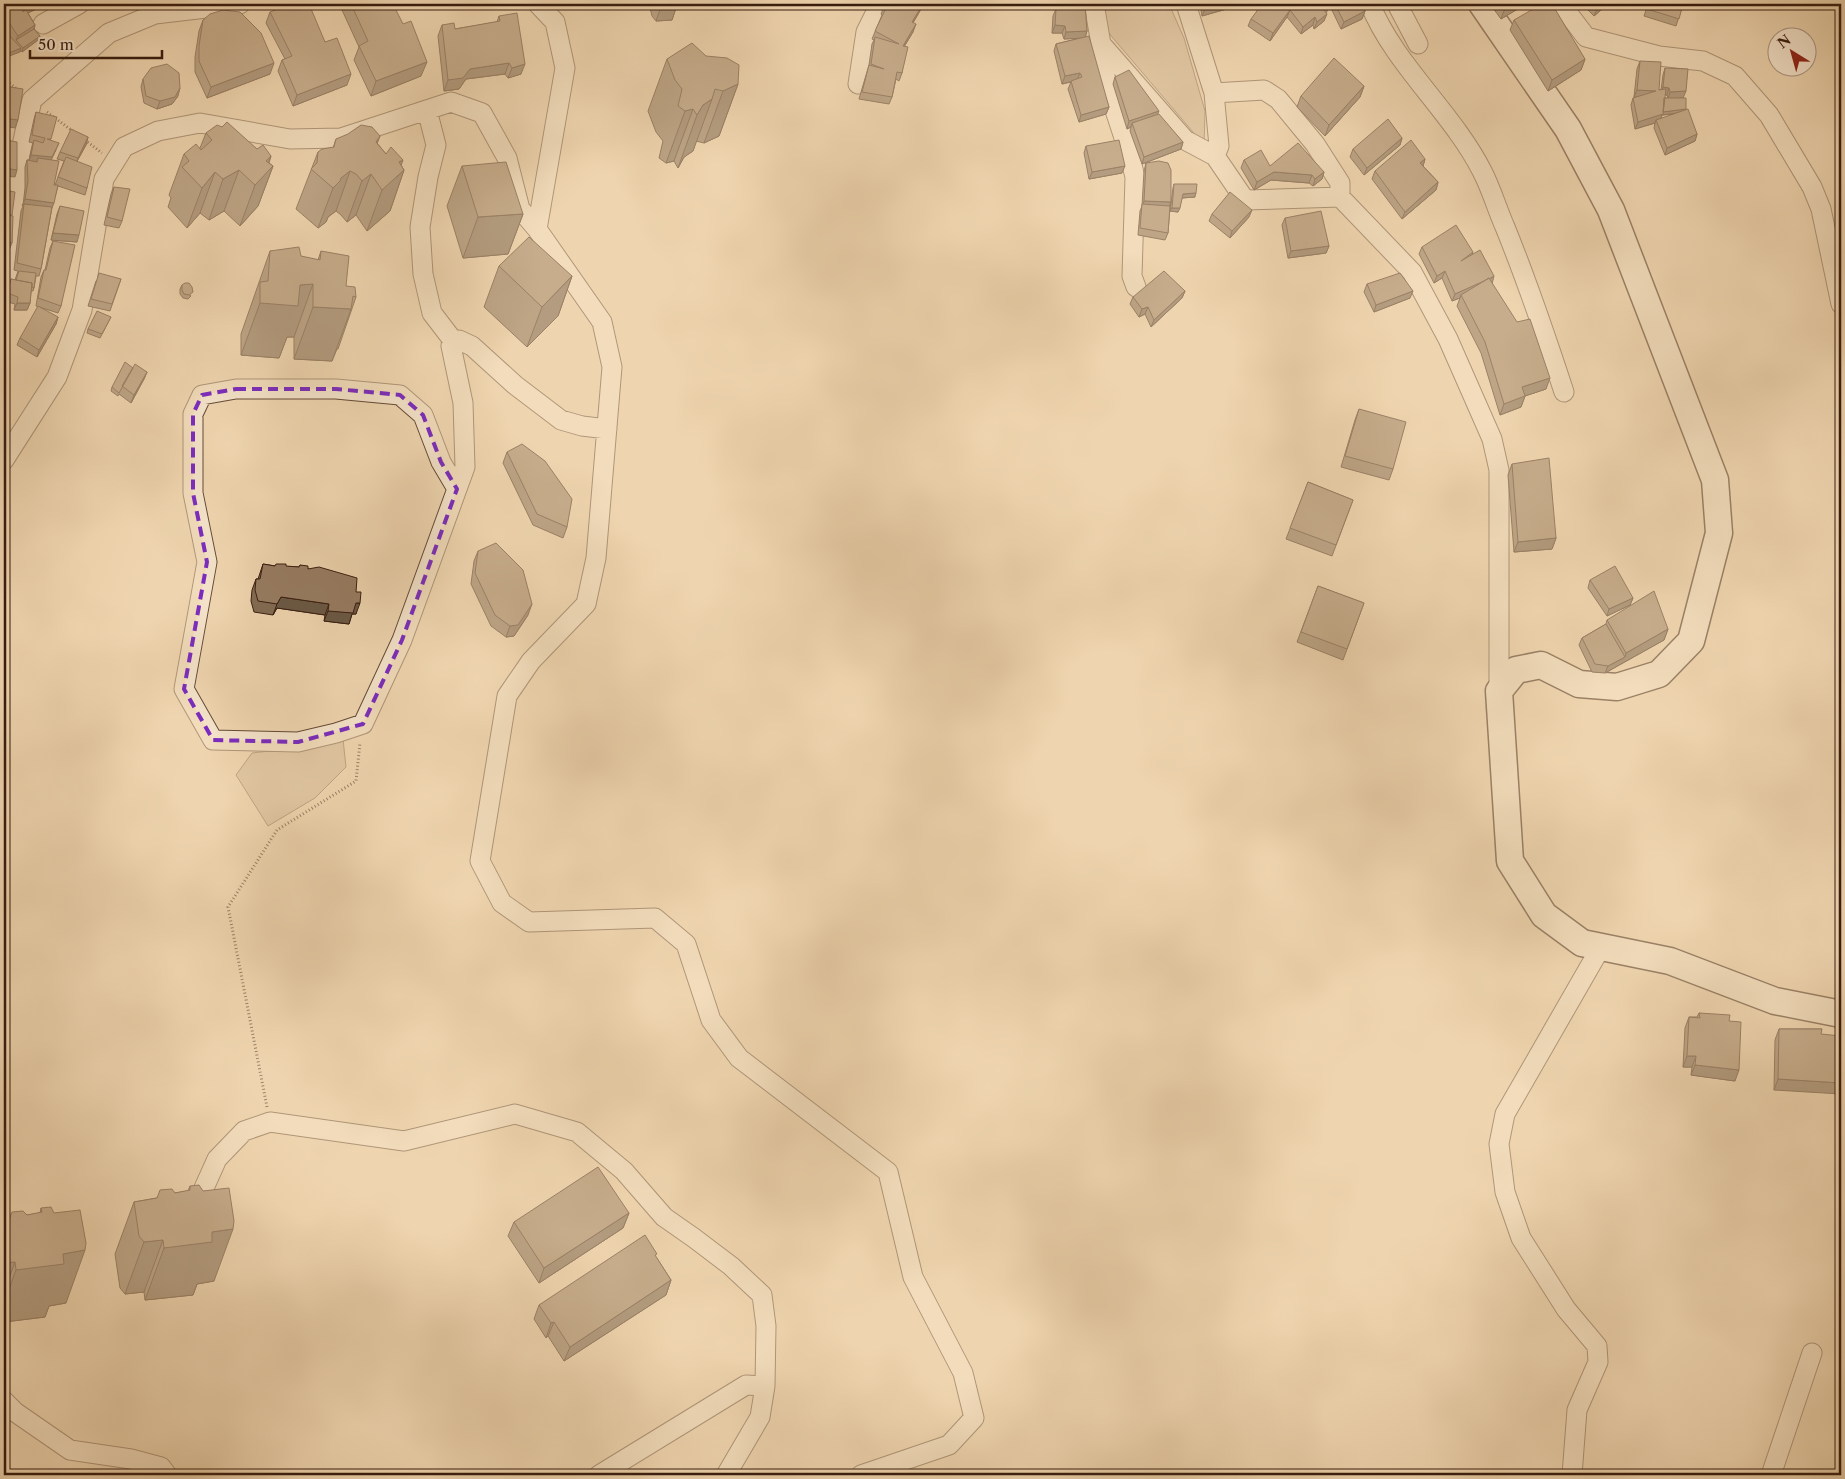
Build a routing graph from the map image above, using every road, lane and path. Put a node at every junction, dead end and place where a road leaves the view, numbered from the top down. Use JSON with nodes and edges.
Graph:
{"nodes":[{"id":1,"x":79,"y":4,"type":"edge"},
{"id":2,"x":240,"y":4,"type":"edge"},
{"id":3,"x":538,"y":4,"type":"edge"},
{"id":4,"x":880,"y":4,"type":"edge"},
{"id":5,"x":1094,"y":4,"type":"edge"},
{"id":6,"x":1186,"y":4,"type":"edge"},
{"id":7,"x":1370,"y":4,"type":"edge"},
{"id":8,"x":1397,"y":4,"type":"edge"},
{"id":9,"x":1482,"y":4,"type":"edge"},
{"id":10,"x":1562,"y":4,"type":"edge"},
{"id":11,"x":43,"y":24,"type":"dead end"},
{"id":12,"x":1101,"y":44,"type":"junction"},
{"id":13,"x":1418,"y":44,"type":"dead end"},
{"id":14,"x":858,"y":84,"type":"dead end"},
{"id":15,"x":1214,"y":93,"type":"junction"},
{"id":16,"x":32,"y":100,"type":"junction"},
{"id":17,"x":428,"y":110,"type":"junction"},
{"id":18,"x":77,"y":134,"type":"edge"},
{"id":19,"x":84,"y":140,"type":"edge"},
{"id":20,"x":1215,"y":156,"type":"junction"},
{"id":21,"x":114,"y":162,"type":"junction"},
{"id":22,"x":1340,"y":197,"type":"junction"},
{"id":23,"x":537,"y":229,"type":"junction"},
{"id":24,"x":4,"y":286,"type":"edge"},
{"id":25,"x":1136,"y":287,"type":"dead end"},
{"id":26,"x":1841,"y":304,"type":"edge"},
{"id":27,"x":455,"y":343,"type":"junction"},
{"id":28,"x":1564,"y":392,"type":"dead end"},
{"id":29,"x":607,"y":429,"type":"junction"},
{"id":30,"x":4,"y":460,"type":"edge"},
{"id":31,"x":457,"y":489,"type":"junction"},
{"id":32,"x":1499,"y":691,"type":"junction"},
{"id":33,"x":363,"y":724,"type":"junction"},
{"id":34,"x":1601,"y":947,"type":"junction"},
{"id":35,"x":1841,"y":1014,"type":"edge"},
{"id":36,"x":270,"y":1122,"type":"junction"},
{"id":37,"x":204,"y":1188,"type":"edge"},
{"id":38,"x":1812,"y":1353,"type":"dead end"},
{"id":39,"x":765,"y":1386,"type":"junction"},
{"id":40,"x":4,"y":1401,"type":"edge"},
{"id":41,"x":167,"y":1475,"type":"edge"},
{"id":42,"x":599,"y":1475,"type":"edge"},
{"id":43,"x":726,"y":1475,"type":"edge"},
{"id":44,"x":862,"y":1475,"type":"edge"},
{"id":45,"x":1572,"y":1475,"type":"edge"},
{"id":46,"x":1771,"y":1475,"type":"edge"}],
"edges":[{"from":1,"to":11,"type":"street"},
{"from":2,"to":16,"type":"street"},
{"from":3,"to":23,"type":"street"},
{"from":4,"to":14,"type":"street"},
{"from":5,"to":12,"type":"street"},
{"from":6,"to":15,"type":"street"},
{"from":7,"to":28,"type":"street"},
{"from":8,"to":13,"type":"street"},
{"from":9,"to":32,"type":"street"},
{"from":10,"to":26,"type":"street"},
{"from":12,"to":20,"type":"street"},
{"from":12,"to":25,"type":"street"},
{"from":15,"to":20,"type":"street"},
{"from":15,"to":22,"type":"street"},
{"from":16,"to":18,"type":"path"},
{"from":16,"to":24,"type":"street"},
{"from":17,"to":21,"type":"street"},
{"from":17,"to":23,"type":"street"},
{"from":17,"to":27,"type":"street"},
{"from":19,"to":21,"type":"path"},
{"from":20,"to":22,"type":"street"},
{"from":21,"to":30,"type":"street"},
{"from":22,"to":32,"type":"street"},
{"from":23,"to":29,"type":"street"},
{"from":27,"to":29,"type":"street"},
{"from":27,"to":31,"type":"street"},
{"from":29,"to":44,"type":"street"},
{"from":31,"to":33,"type":"street"},
{"from":31,"to":33,"type":"street"},
{"from":32,"to":34,"type":"street"},
{"from":33,"to":36,"type":"path"},
{"from":34,"to":35,"type":"street"},
{"from":34,"to":45,"type":"street"},
{"from":36,"to":37,"type":"street"},
{"from":36,"to":39,"type":"street"},
{"from":38,"to":46,"type":"street"},
{"from":39,"to":42,"type":"street"},
{"from":39,"to":43,"type":"street"},
{"from":40,"to":41,"type":"street"}]}
